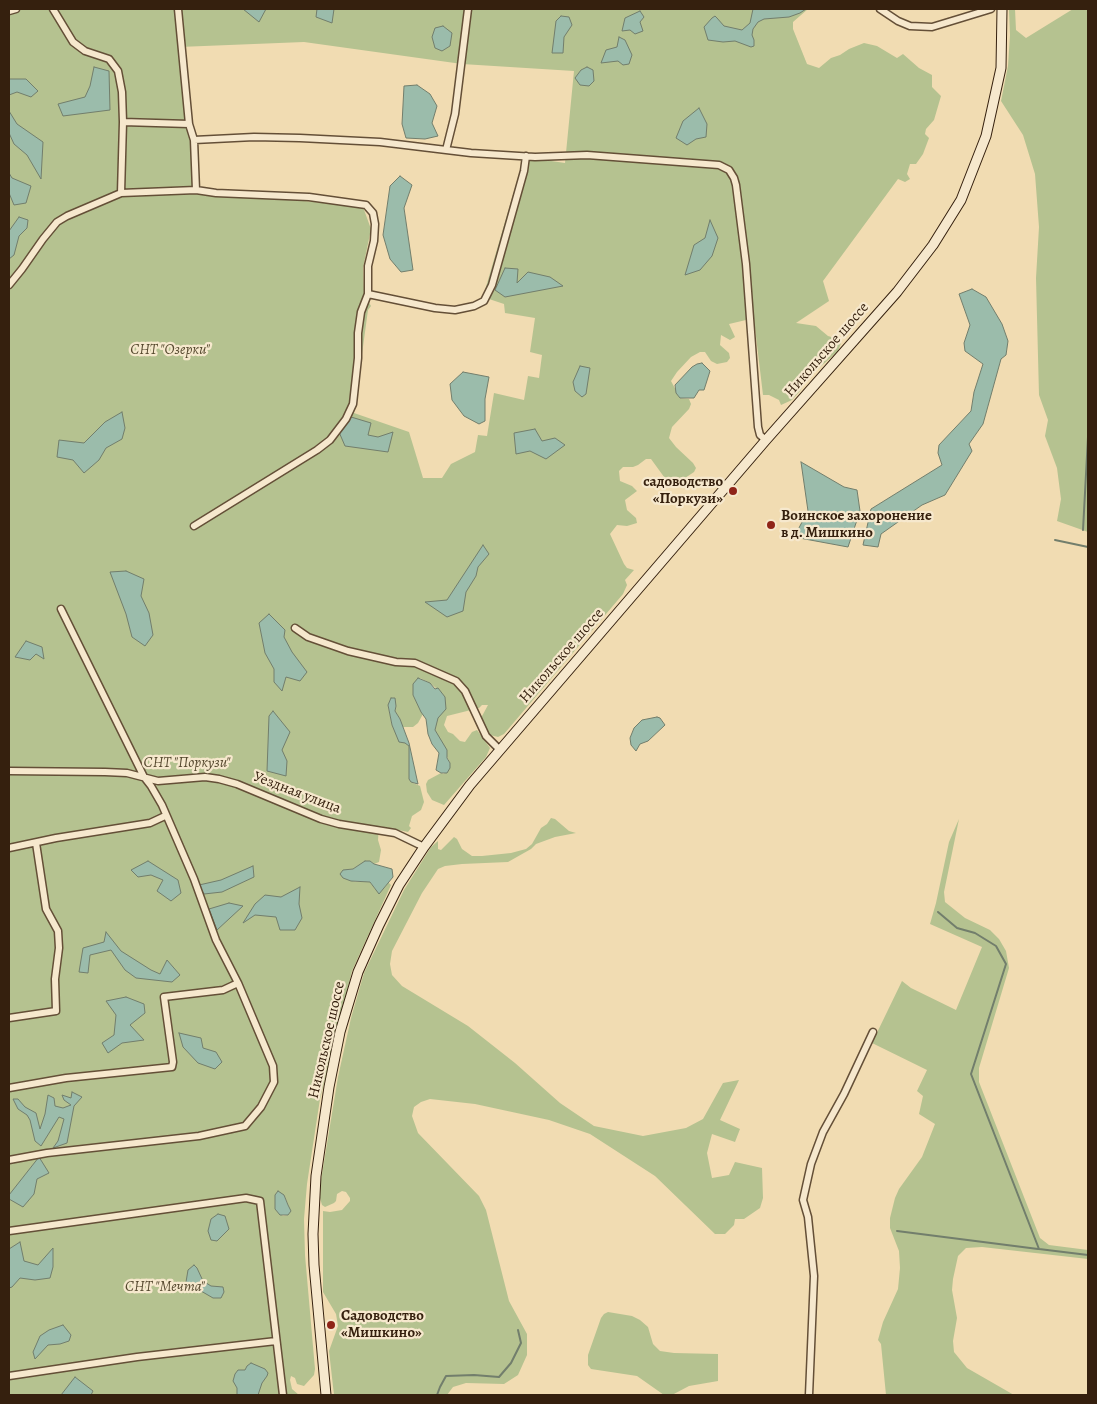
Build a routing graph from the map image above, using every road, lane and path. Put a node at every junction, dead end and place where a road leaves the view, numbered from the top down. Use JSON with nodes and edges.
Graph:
{"nodes":[{"id":1,"x":16,"y":9,"type":"edge"},
{"id":2,"x":53,"y":9,"type":"edge"},
{"id":3,"x":178,"y":9,"type":"edge"},
{"id":4,"x":468,"y":9,"type":"edge"},
{"id":5,"x":880,"y":9,"type":"edge"},
{"id":6,"x":991,"y":9,"type":"edge"},
{"id":7,"x":1002,"y":9,"type":"edge"},
{"id":8,"x":9,"y":11,"type":"edge"},
{"id":9,"x":123,"y":122,"type":"junction"},
{"id":10,"x":189,"y":124,"type":"junction"},
{"id":11,"x":194,"y":140,"type":"junction"},
{"id":12,"x":446,"y":150,"type":"junction"},
{"id":13,"x":526,"y":156,"type":"junction"},
{"id":14,"x":196,"y":190,"type":"junction"},
{"id":15,"x":121,"y":193,"type":"junction"},
{"id":16,"x":9,"y":285,"type":"edge"},
{"id":17,"x":368,"y":294,"type":"junction"},
{"id":18,"x":766,"y":440,"type":"junction"},
{"id":19,"x":194,"y":526,"type":"dead end"},
{"id":20,"x":61,"y":608,"type":"dead end"},
{"id":21,"x":295,"y":628,"type":"dead end"},
{"id":22,"x":500,"y":750,"type":"junction"},
{"id":23,"x":9,"y":771,"type":"edge"},
{"id":24,"x":144,"y":778,"type":"junction"},
{"id":25,"x":166,"y":816,"type":"junction"},
{"id":26,"x":36,"y":843,"type":"junction"},
{"id":27,"x":424,"y":847,"type":"junction"},
{"id":28,"x":9,"y":848,"type":"edge"},
{"id":29,"x":238,"y":983,"type":"junction"},
{"id":30,"x":9,"y":1018,"type":"edge"},
{"id":31,"x":873,"y":1032,"type":"dead end"},
{"id":32,"x":9,"y":1088,"type":"edge"},
{"id":33,"x":9,"y":1160,"type":"edge"},
{"id":34,"x":9,"y":1231,"type":"edge"},
{"id":35,"x":276,"y":1341,"type":"junction"},
{"id":36,"x":9,"y":1376,"type":"edge"},
{"id":37,"x":283,"y":1395,"type":"edge"},
{"id":38,"x":326,"y":1395,"type":"edge"},
{"id":39,"x":809,"y":1395,"type":"edge"}],
"edges":[{"from":1,"to":8,"type":"street"},
{"from":2,"to":9,"type":"street"},
{"from":3,"to":10,"type":"street"},
{"from":4,"to":12,"type":"street"},
{"from":5,"to":6,"type":"street"},
{"from":7,"to":18,"type":"main road","name":"Никольское шоссе"},
{"from":9,"to":10,"type":"street"},
{"from":9,"to":15,"type":"street"},
{"from":10,"to":11,"type":"street"},
{"from":11,"to":12,"type":"street"},
{"from":11,"to":14,"type":"street"},
{"from":12,"to":13,"type":"street"},
{"from":13,"to":17,"type":"street"},
{"from":13,"to":18,"type":"street"},
{"from":14,"to":15,"type":"street"},
{"from":14,"to":17,"type":"street"},
{"from":15,"to":16,"type":"street"},
{"from":17,"to":19,"type":"street"},
{"from":18,"to":22,"type":"main road","name":"Никольское шоссе"},
{"from":20,"to":24,"type":"street"},
{"from":21,"to":22,"type":"street"},
{"from":22,"to":27,"type":"main road","name":"Никольское шоссе"},
{"from":23,"to":24,"type":"street","name":"Уездная улица"},
{"from":24,"to":25,"type":"street"},
{"from":24,"to":27,"type":"street","name":"Уездная улица"},
{"from":25,"to":26,"type":"street"},
{"from":25,"to":29,"type":"street"},
{"from":26,"to":28,"type":"street"},
{"from":26,"to":30,"type":"street"},
{"from":27,"to":38,"type":"main road","name":"Никольское шоссе"},
{"from":29,"to":32,"type":"street"},
{"from":29,"to":33,"type":"street"},
{"from":31,"to":39,"type":"street"},
{"from":34,"to":35,"type":"street"},
{"from":35,"to":36,"type":"street"},
{"from":35,"to":37,"type":"street"}]}
